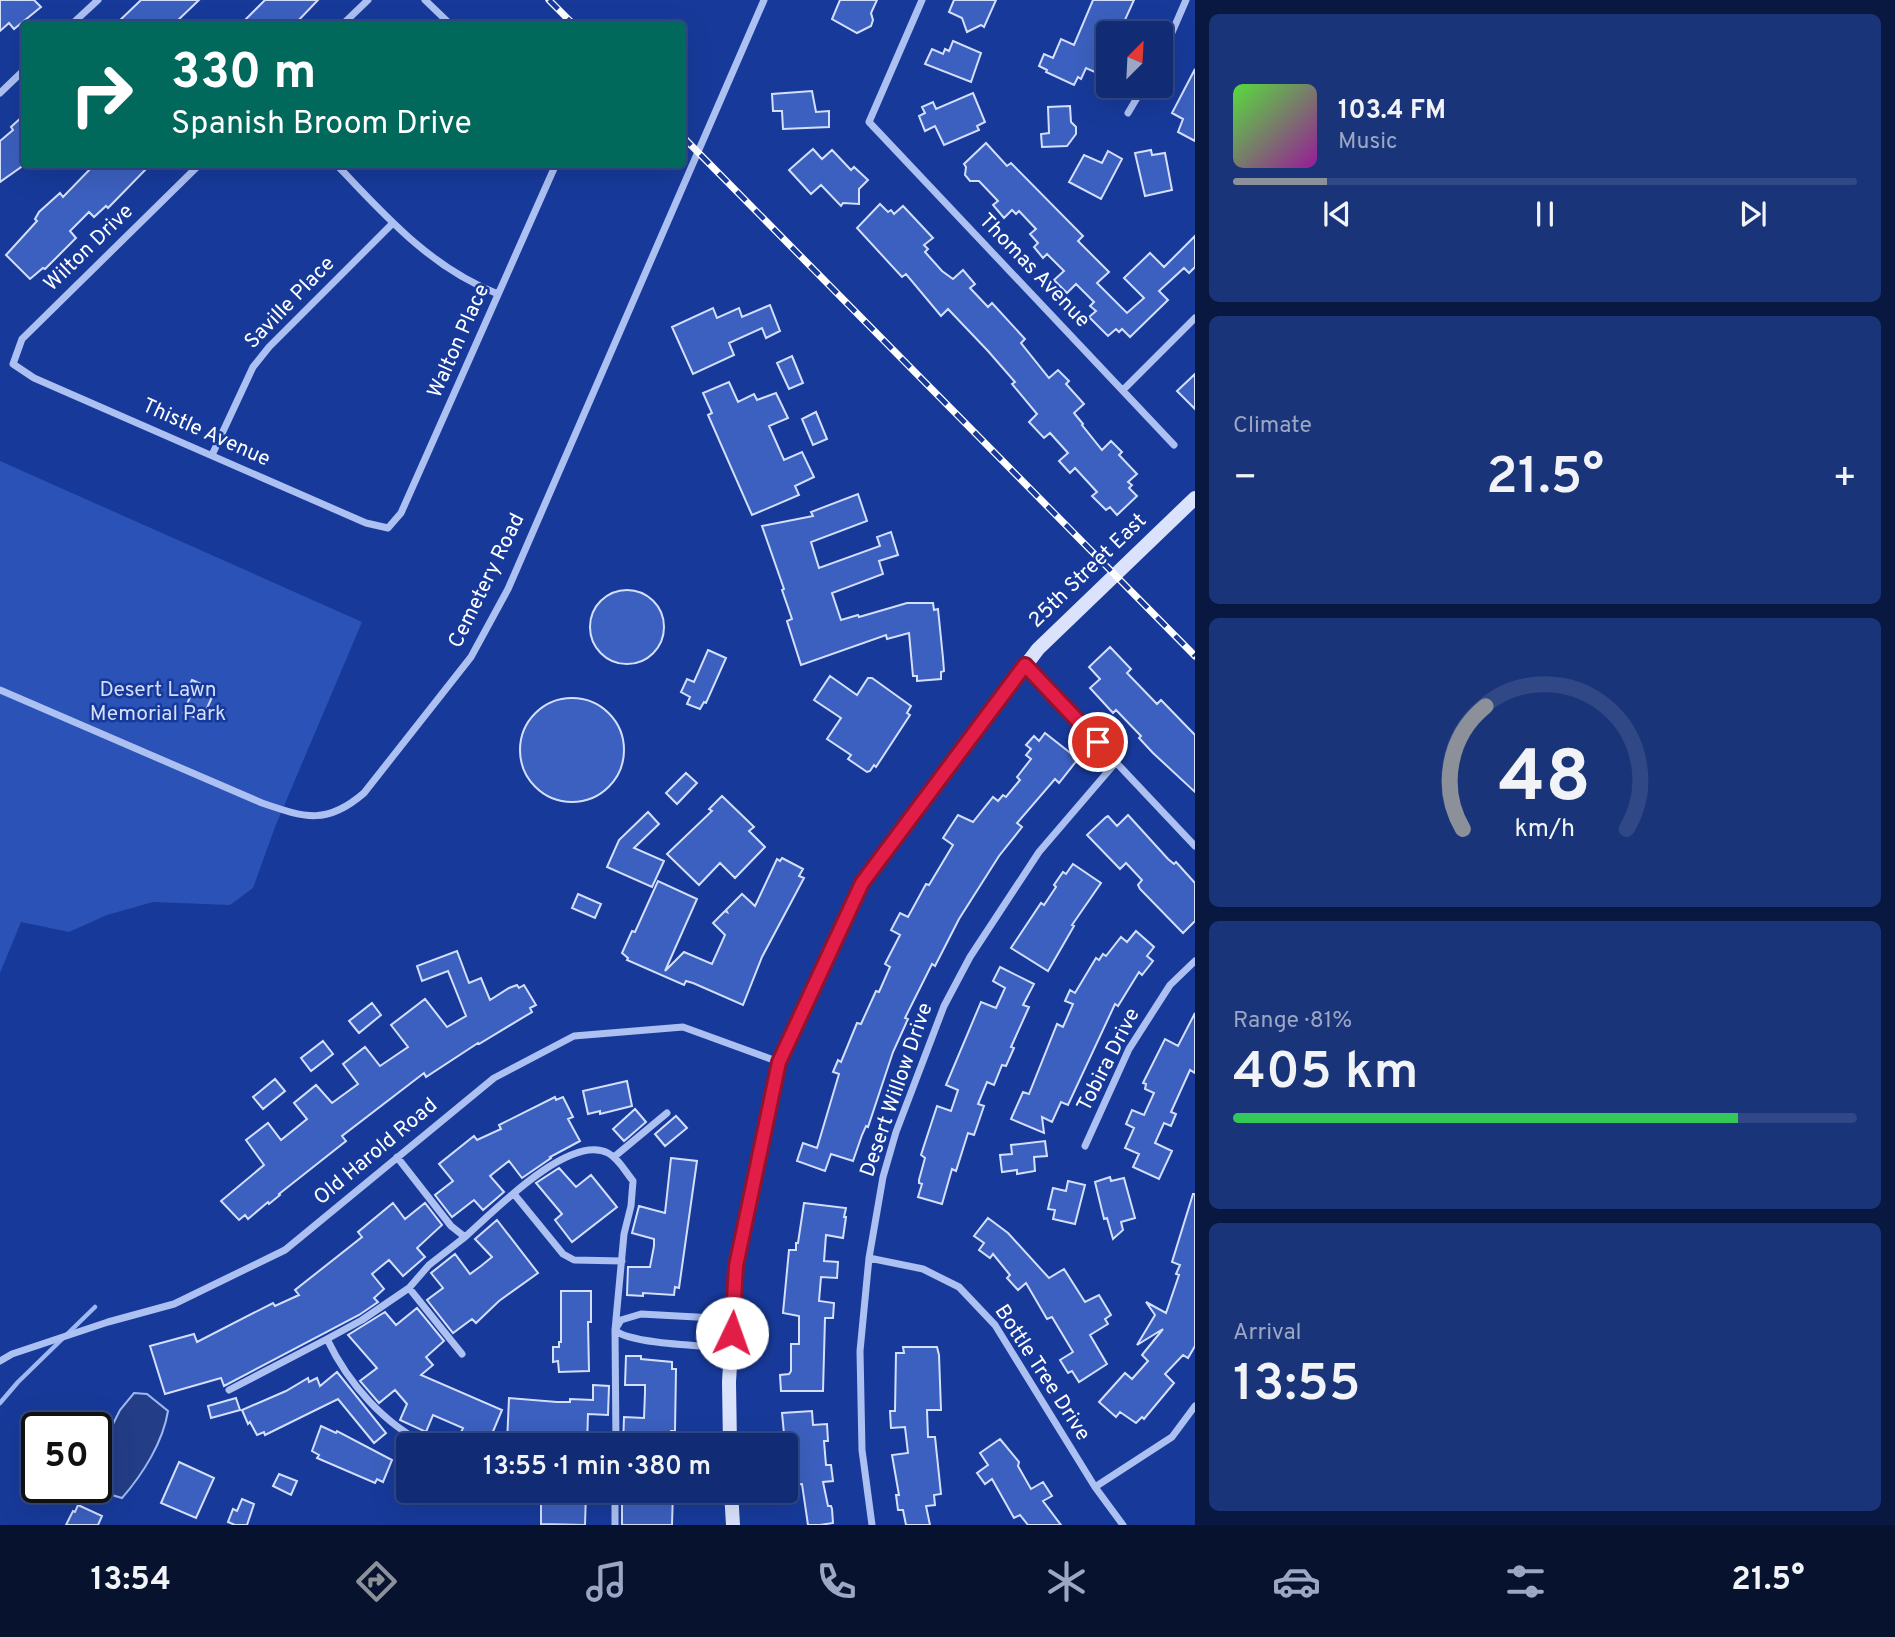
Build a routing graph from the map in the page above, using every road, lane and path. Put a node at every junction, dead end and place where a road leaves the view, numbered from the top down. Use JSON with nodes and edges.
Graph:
{"nodes":[{"id":1,"x":97,"y":0,"type":"edge"},
{"id":2,"x":368,"y":0,"type":"edge"},
{"id":3,"x":425,"y":0,"type":"edge"},
{"id":4,"x":764,"y":0,"type":"edge"},
{"id":5,"x":922,"y":0,"type":"edge"},
{"id":6,"x":1186,"y":0,"type":"edge"},
{"id":7,"x":75,"y":21,"type":"edge"},
{"id":8,"x":346,"y":21,"type":"edge"},
{"id":9,"x":447,"y":21,"type":"edge"},
{"id":10,"x":1173,"y":30,"type":"edge"},
{"id":11,"x":21,"y":73,"type":"edge"},
{"id":12,"x":0,"y":93,"type":"edge"},
{"id":13,"x":1137,"y":98,"type":"edge"},
{"id":14,"x":1128,"y":113,"type":"dead end"},
{"id":15,"x":196,"y":168,"type":"edge"},
{"id":16,"x":340,"y":168,"type":"edge"},
{"id":17,"x":554,"y":168,"type":"edge"},
{"id":18,"x":392,"y":223,"type":"junction"},
{"id":19,"x":499,"y":294,"type":"junction"},
{"id":20,"x":1195,"y":318,"type":"edge"},
{"id":21,"x":13,"y":364,"type":"joint"},
{"id":22,"x":1123,"y":390,"type":"junction"},
{"id":23,"x":1174,"y":445,"type":"dead end"},
{"id":24,"x":212,"y":455,"type":"junction"},
{"id":25,"x":1195,"y":498,"type":"edge"},
{"id":26,"x":388,"y":528,"type":"joint"},
{"id":27,"x":1025,"y":665,"type":"junction"},
{"id":28,"x":0,"y":690,"type":"edge"},
{"id":29,"x":1117,"y":761,"type":"junction"},
{"id":30,"x":1195,"y":846,"type":"edge"},
{"id":31,"x":1195,"y":961,"type":"edge"},
{"id":32,"x":779,"y":1062,"type":"junction"},
{"id":33,"x":667,"y":1113,"type":"dead end"},
{"id":34,"x":1086,"y":1146,"type":"dead end"},
{"id":35,"x":397,"y":1157,"type":"junction"},
{"id":36,"x":614,"y":1157,"type":"junction"},
{"id":37,"x":514,"y":1194,"type":"junction"},
{"id":38,"x":465,"y":1237,"type":"junction"},
{"id":39,"x":869,"y":1258,"type":"junction"},
{"id":40,"x":622,"y":1261,"type":"junction"},
{"id":41,"x":410,"y":1288,"type":"junction"},
{"id":42,"x":733,"y":1319,"type":"junction"},
{"id":43,"x":615,"y":1330,"type":"junction"},
{"id":44,"x":327,"y":1339,"type":"junction"},
{"id":45,"x":731,"y":1348,"type":"junction"},
{"id":46,"x":462,"y":1354,"type":"dead end"},
{"id":47,"x":0,"y":1361,"type":"edge"},
{"id":48,"x":229,"y":1390,"type":"dead end"},
{"id":49,"x":1195,"y":1406,"type":"edge"},
{"id":50,"x":409,"y":1433,"type":"edge"},
{"id":51,"x":616,"y":1433,"type":"edge"},
{"id":52,"x":730,"y":1433,"type":"edge"},
{"id":53,"x":1095,"y":1487,"type":"junction"},
{"id":54,"x":615,"y":1503,"type":"edge"},
{"id":55,"x":732,"y":1503,"type":"edge"},
{"id":56,"x":615,"y":1525,"type":"edge"},
{"id":57,"x":733,"y":1525,"type":"edge"},
{"id":58,"x":872,"y":1525,"type":"edge"},
{"id":59,"x":1123,"y":1525,"type":"edge"}],
"edges":[{"from":1,"to":7,"type":"street"},
{"from":2,"to":8,"type":"street"},
{"from":3,"to":9,"type":"street"},
{"from":4,"to":28,"type":"street","name":"Cemetery Road"},
{"from":5,"to":22,"type":"street","name":"Thomas Avenue"},
{"from":6,"to":10,"type":"street"},
{"from":11,"to":12,"type":"street"},
{"from":13,"to":14,"type":"street"},
{"from":15,"to":21,"type":"street","name":"Wilton Drive"},
{"from":16,"to":18,"type":"street"},
{"from":17,"to":19,"type":"street","name":"Walton Place"},
{"from":18,"to":19,"type":"street"},
{"from":18,"to":24,"type":"street","name":"Saville Place"},
{"from":19,"to":26,"type":"street","name":"Walton Place"},
{"from":20,"to":22,"type":"street"},
{"from":21,"to":24,"type":"street","name":"Thistle Avenue"},
{"from":22,"to":23,"type":"street","name":"Thomas Avenue"},
{"from":24,"to":26,"type":"street","name":"Thistle Avenue"},
{"from":25,"to":27,"type":"main road","name":"25th Street East"},
{"from":27,"to":29,"type":"street"},
{"from":27,"to":32,"type":"main road","name":"25th Street East"},
{"from":29,"to":30,"type":"street"},
{"from":29,"to":39,"type":"street","name":"Desert Willow Drive"},
{"from":31,"to":34,"type":"street","name":"Tobira Drive"},
{"from":32,"to":35,"type":"street","name":"Old Harold Road"},
{"from":32,"to":42,"type":"main road","name":"25th Street East"},
{"from":33,"to":36,"type":"street"},
{"from":35,"to":38,"type":"street"},
{"from":35,"to":47,"type":"street","name":"Old Harold Road"},
{"from":36,"to":37,"type":"street"},
{"from":36,"to":40,"type":"street"},
{"from":37,"to":38,"type":"street"},
{"from":37,"to":40,"type":"street"},
{"from":38,"to":41,"type":"street"},
{"from":39,"to":53,"type":"street","name":"Bottle Tree Drive"},
{"from":39,"to":58,"type":"street","name":"Desert Willow Drive"},
{"from":40,"to":43,"type":"street"},
{"from":41,"to":44,"type":"street"},
{"from":41,"to":46,"type":"street"},
{"from":42,"to":43,"type":"street"},
{"from":42,"to":45,"type":"main road","name":"25th Street East"},
{"from":43,"to":45,"type":"street"},
{"from":43,"to":51,"type":"street"},
{"from":44,"to":48,"type":"street"},
{"from":44,"to":50,"type":"street"},
{"from":45,"to":52,"type":"main road","name":"25th Street East"},
{"from":49,"to":53,"type":"street"},
{"from":53,"to":59,"type":"street","name":"Bottle Tree Drive"},
{"from":54,"to":56,"type":"street"},
{"from":55,"to":57,"type":"main road"}]}
